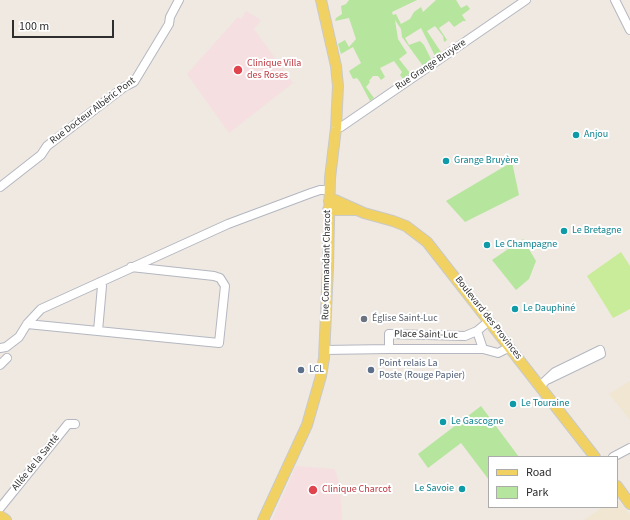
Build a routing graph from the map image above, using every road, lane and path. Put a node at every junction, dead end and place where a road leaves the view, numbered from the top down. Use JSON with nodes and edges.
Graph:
{"nodes":[{"id":1,"x":179,"y":0,"type":"edge"},
{"id":2,"x":321,"y":0,"type":"edge"},
{"id":3,"x":526,"y":0,"type":"edge"},
{"id":4,"x":615,"y":0,"type":"edge"},
{"id":5,"x":630,"y":30,"type":"edge"},
{"id":6,"x":336,"y":128,"type":"junction"},
{"id":7,"x":330,"y":174,"type":"junction"},
{"id":8,"x":0,"y":187,"type":"edge"},
{"id":9,"x":329,"y":190,"type":"junction"},
{"id":10,"x":329,"y":205,"type":"junction"},
{"id":11,"x":357,"y":210,"type":"junction"},
{"id":12,"x":131,"y":267,"type":"junction"},
{"id":13,"x":100,"y":282,"type":"junction"},
{"id":14,"x":490,"y":320,"type":"junction"},
{"id":15,"x":27,"y":324,"type":"junction"},
{"id":16,"x":98,"y":331,"type":"junction"},
{"id":17,"x":477,"y":331,"type":"junction"},
{"id":18,"x":468,"y":336,"type":"junction"},
{"id":19,"x":510,"y":347,"type":"junction"},
{"id":20,"x":0,"y":348,"type":"edge"},
{"id":21,"x":389,"y":349,"type":"junction"},
{"id":22,"x":469,"y":349,"type":"junction"},
{"id":23,"x":483,"y":349,"type":"junction"},
{"id":24,"x":324,"y":350,"type":"junction"},
{"id":25,"x":7,"y":358,"type":"dead end"},
{"id":26,"x":0,"y":365,"type":"edge"},
{"id":27,"x":549,"y":379,"type":"junction"},
{"id":28,"x":540,"y":386,"type":"junction"},
{"id":29,"x":75,"y":424,"type":"dead end"},
{"id":30,"x":630,"y":448,"type":"edge"},
{"id":31,"x":594,"y":456,"type":"edge"},
{"id":32,"x":615,"y":456,"type":"edge"},
{"id":33,"x":618,"y":487,"type":"edge"},
{"id":34,"x":630,"y":504,"type":"edge"},
{"id":35,"x":0,"y":508,"type":"edge"},
{"id":36,"x":0,"y":516,"type":"edge"},
{"id":37,"x":6,"y":520,"type":"edge"},
{"id":38,"x":264,"y":520,"type":"edge"}],
"edges":[{"from":1,"to":8,"type":"street","name":"Rue Docteur Albéric Pont"},
{"from":2,"to":6,"type":"main road","name":"Rue Commandant Charcot"},
{"from":3,"to":6,"type":"street","name":"Rue Grange Bruyère"},
{"from":4,"to":5,"type":"street"},
{"from":6,"to":7,"type":"main road","name":"Rue Commandant Charcot"},
{"from":7,"to":9,"type":"main road","name":"Rue Commandant Charcot"},
{"from":7,"to":11,"type":"main road","name":"Boulevard des Provinces"},
{"from":9,"to":10,"type":"main road","name":"Rue Commandant Charcot"},
{"from":9,"to":12,"type":"street"},
{"from":10,"to":11,"type":"main road","name":"Boulevard des Provinces"},
{"from":10,"to":24,"type":"main road","name":"Rue Commandant Charcot"},
{"from":11,"to":14,"type":"main road","name":"Boulevard des Provinces"},
{"from":12,"to":13,"type":"street"},
{"from":12,"to":16,"type":"street"},
{"from":13,"to":15,"type":"street"},
{"from":13,"to":16,"type":"street"},
{"from":14,"to":17,"type":"street","name":"Place Saint-Luc"},
{"from":14,"to":19,"type":"main road","name":"Boulevard des Provinces"},
{"from":15,"to":16,"type":"street"},
{"from":15,"to":20,"type":"street"},
{"from":17,"to":18,"type":"street","name":"Place Saint-Luc"},
{"from":17,"to":23,"type":"street"},
{"from":18,"to":21,"type":"street","name":"Place Saint-Luc"},
{"from":18,"to":22,"type":"street"},
{"from":19,"to":23,"type":"street","name":"Place Saint-Luc"},
{"from":19,"to":28,"type":"main road","name":"Boulevard des Provinces"},
{"from":21,"to":22,"type":"street","name":"Place Saint-Luc"},
{"from":21,"to":24,"type":"street","name":"Place Saint-Luc"},
{"from":22,"to":23,"type":"street","name":"Place Saint-Luc"},
{"from":24,"to":38,"type":"main road","name":"Rue Commandant Charcot"},
{"from":25,"to":26,"type":"street"},
{"from":27,"to":27,"type":"street"},
{"from":27,"to":28,"type":"street"},
{"from":28,"to":31,"type":"main road","name":"Boulevard des Provinces"},
{"from":29,"to":35,"type":"street","name":"Allée de la Santé"},
{"from":30,"to":32,"type":"street"},
{"from":33,"to":34,"type":"main road"},
{"from":36,"to":37,"type":"main road"}]}
